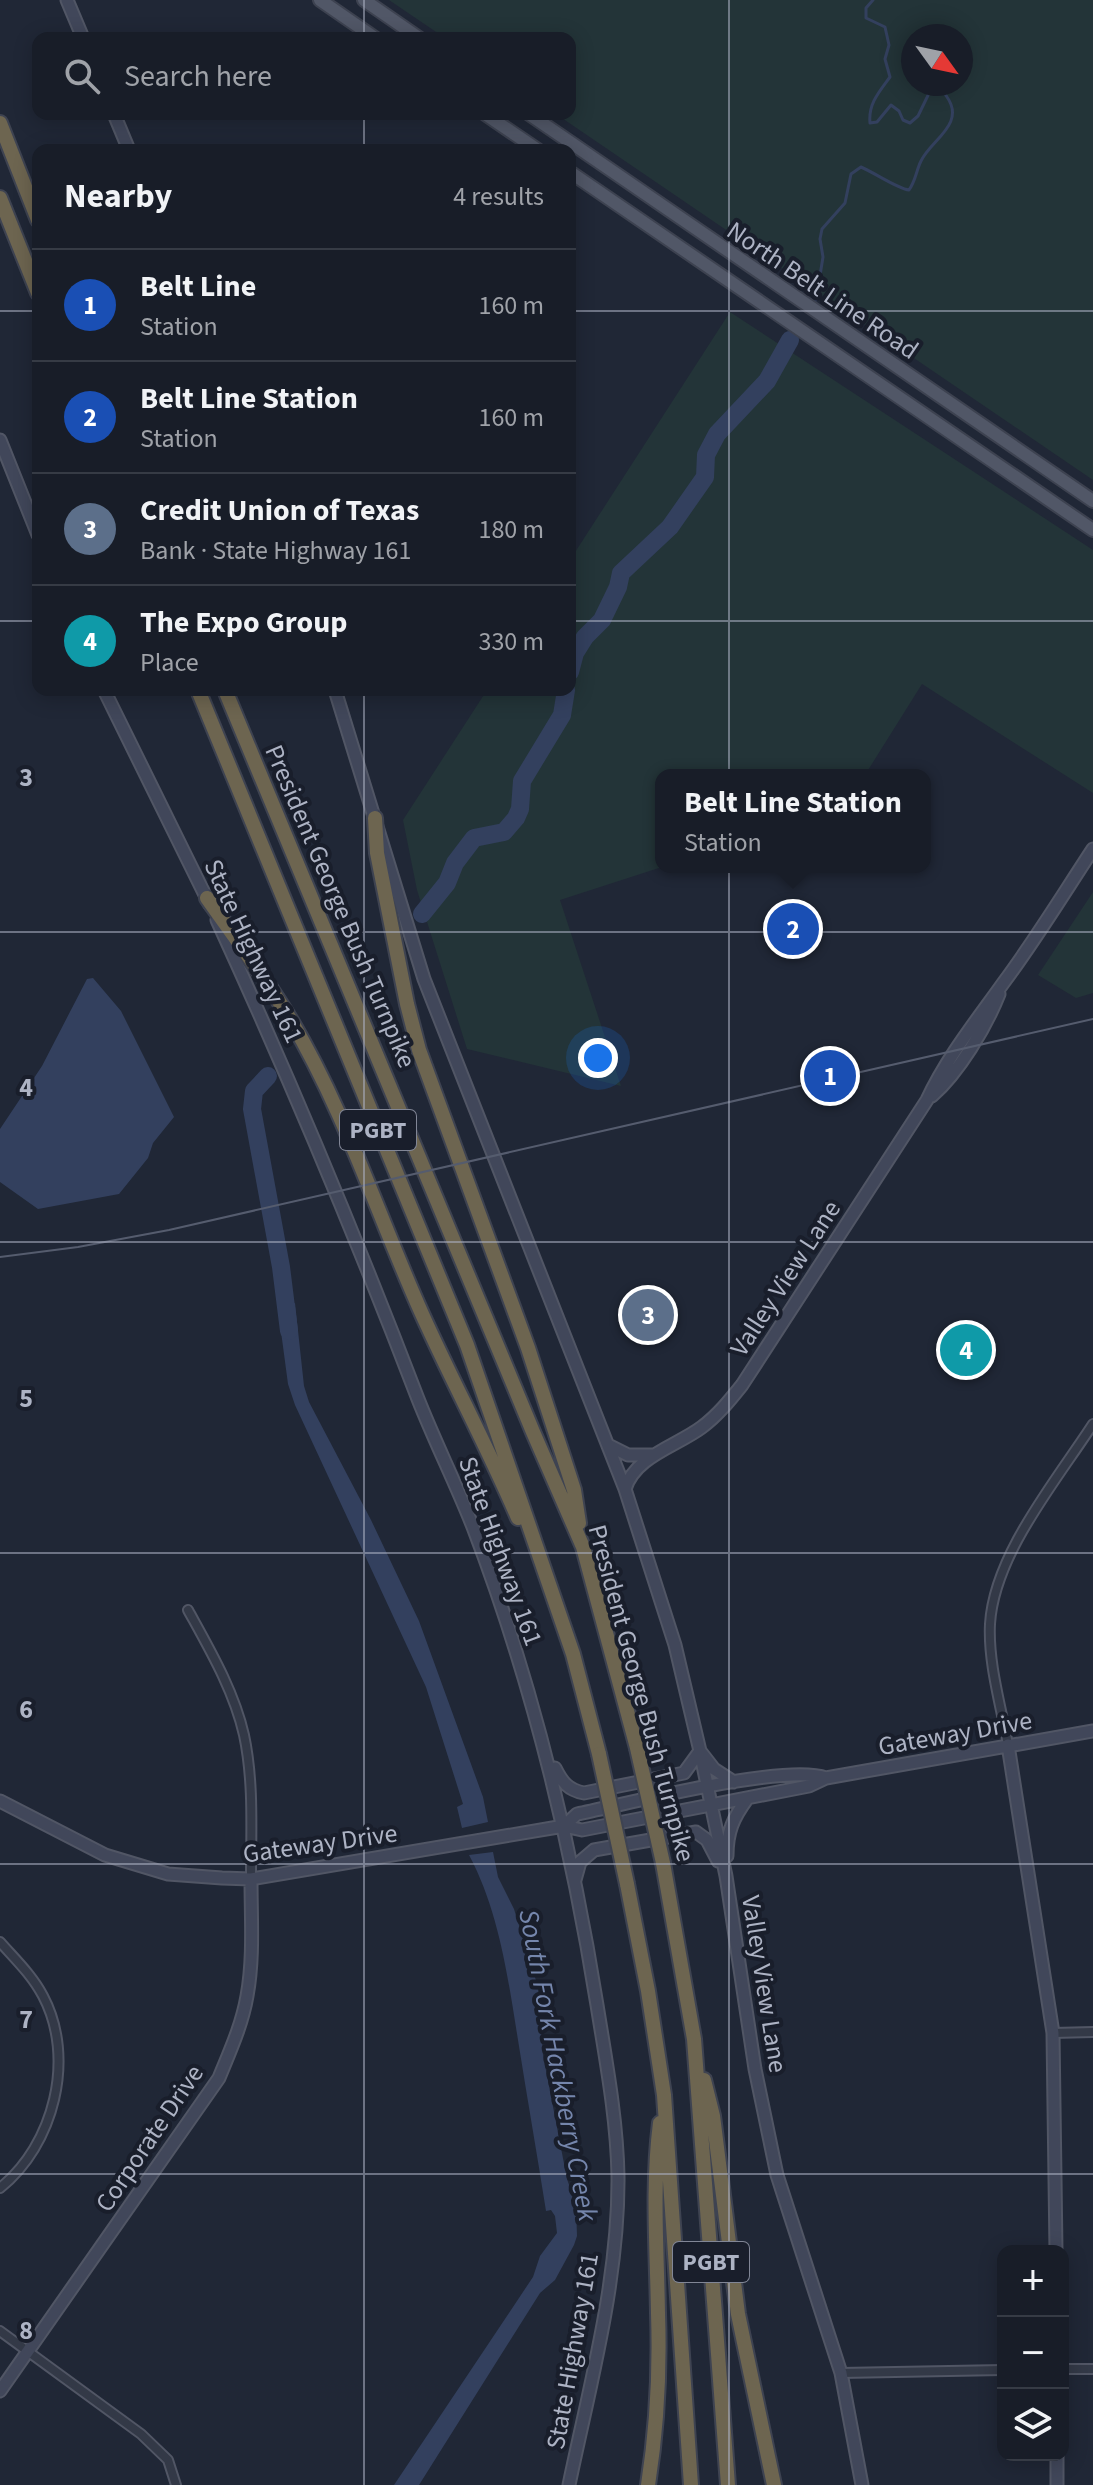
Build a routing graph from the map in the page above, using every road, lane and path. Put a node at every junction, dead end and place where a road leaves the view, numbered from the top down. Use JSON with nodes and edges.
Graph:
{"nodes":[{"id":1,"x":67,"y":0,"type":"edge"},
{"id":2,"x":320,"y":0,"type":"edge"},
{"id":3,"x":364,"y":0,"type":"edge"},
{"id":4,"x":80,"y":32,"type":"edge"},
{"id":5,"x":366,"y":32,"type":"edge"},
{"id":6,"x":410,"y":32,"type":"edge"},
{"id":7,"x":116,"y":120,"type":"edge"},
{"id":8,"x":494,"y":120,"type":"edge"},
{"id":9,"x":538,"y":120,"type":"edge"},
{"id":10,"x":0,"y":123,"type":"edge"},
{"id":11,"x":126,"y":144,"type":"edge"},
{"id":12,"x":529,"y":144,"type":"edge"},
{"id":13,"x":573,"y":144,"type":"edge"},
{"id":14,"x":576,"y":146,"type":"edge"},
{"id":15,"x":576,"y":176,"type":"edge"},
{"id":16,"x":0,"y":198,"type":"edge"},
{"id":17,"x":32,"y":205,"type":"edge"},
{"id":18,"x":32,"y":278,"type":"edge"},
{"id":19,"x":0,"y":440,"type":"edge"},
{"id":20,"x":1093,"y":501,"type":"edge"},
{"id":21,"x":32,"y":520,"type":"edge"},
{"id":22,"x":1093,"y":530,"type":"edge"},
{"id":23,"x":107,"y":696,"type":"edge"},
{"id":24,"x":200,"y":696,"type":"edge"},
{"id":25,"x":227,"y":696,"type":"edge"},
{"id":26,"x":337,"y":696,"type":"edge"},
{"id":27,"x":375,"y":818,"type":"junction"},
{"id":28,"x":1093,"y":849,"type":"edge"},
{"id":29,"x":207,"y":898,"type":"junction"},
{"id":30,"x":1093,"y":1424,"type":"edge"},
{"id":31,"x":608,"y":1444,"type":"junction"},
{"id":32,"x":654,"y":1455,"type":"junction"},
{"id":33,"x":625,"y":1489,"type":"junction"},
{"id":34,"x":583,"y":1547,"type":"junction"},
{"id":35,"x":546,"y":1575,"type":"junction"},
{"id":36,"x":188,"y":1610,"type":"dead end"},
{"id":37,"x":1093,"y":1731,"type":"edge"},
{"id":38,"x":1008,"y":1745,"type":"junction"},
{"id":39,"x":545,"y":1746,"type":"junction"},
{"id":40,"x":700,"y":1751,"type":"junction"},
{"id":41,"x":826,"y":1778,"type":"junction"},
{"id":42,"x":734,"y":1782,"type":"junction"},
{"id":43,"x":708,"y":1787,"type":"junction"},
{"id":44,"x":747,"y":1799,"type":"junction"},
{"id":45,"x":0,"y":1801,"type":"edge"},
{"id":46,"x":712,"y":1806,"type":"junction"},
{"id":47,"x":564,"y":1826,"type":"junction"},
{"id":48,"x":726,"y":1876,"type":"junction"},
{"id":49,"x":251,"y":1879,"type":"junction"},
{"id":50,"x":575,"y":1883,"type":"junction"},
{"id":51,"x":0,"y":1942,"type":"edge"},
{"id":52,"x":1093,"y":2032,"type":"edge"},
{"id":53,"x":1053,"y":2033,"type":"junction"},
{"id":54,"x":694,"y":2039,"type":"junction"},
{"id":55,"x":664,"y":2095,"type":"junction"},
{"id":56,"x":0,"y":2188,"type":"edge"},
{"id":57,"x":1056,"y":2245,"type":"edge"},
{"id":58,"x":0,"y":2331,"type":"edge"},
{"id":59,"x":27,"y":2352,"type":"junction"},
{"id":60,"x":1069,"y":2369,"type":"edge"},
{"id":61,"x":1093,"y":2369,"type":"edge"},
{"id":62,"x":997,"y":2370,"type":"edge"},
{"id":63,"x":841,"y":2373,"type":"junction"},
{"id":64,"x":0,"y":2391,"type":"edge"},
{"id":65,"x":1057,"y":2461,"type":"edge"},
{"id":66,"x":176,"y":2485,"type":"edge"},
{"id":67,"x":569,"y":2485,"type":"edge"},
{"id":68,"x":648,"y":2485,"type":"edge"},
{"id":69,"x":691,"y":2485,"type":"edge"},
{"id":70,"x":728,"y":2485,"type":"edge"},
{"id":71,"x":774,"y":2485,"type":"edge"},
{"id":72,"x":862,"y":2485,"type":"edge"},
{"id":73,"x":1057,"y":2485,"type":"edge"}],
"edges":[{"from":1,"to":4,"type":"main road"},
{"from":2,"to":5,"type":"main road"},
{"from":3,"to":6,"type":"main road"},
{"from":7,"to":11,"type":"main road"},
{"from":8,"to":12,"type":"main road"},
{"from":9,"to":13,"type":"main road","name":"North Belt Line Road"},
{"from":10,"to":17,"type":"highway"},
{"from":14,"to":20,"type":"main road","name":"North Belt Line Road"},
{"from":15,"to":22,"type":"main road","name":"North Belt Line Road"},
{"from":16,"to":18,"type":"highway"},
{"from":19,"to":21,"type":"main road"},
{"from":23,"to":29,"type":"main road","name":"State Highway 161"},
{"from":24,"to":35,"type":"highway","name":"President George Bush Turnpike","number":"PGBT"},
{"from":25,"to":34,"type":"highway","name":"President George Bush Turnpike","number":"PGBT"},
{"from":26,"to":27,"type":"main road"},
{"from":27,"to":31,"type":"main road"},
{"from":27,"to":34,"type":"highway"},
{"from":28,"to":32,"type":"main road","name":"Valley View Lane"},
{"from":29,"to":35,"type":"highway"},
{"from":29,"to":39,"type":"main road","name":"State Highway 161"},
{"from":30,"to":38,"type":"street"},
{"from":31,"to":32,"type":"main road"},
{"from":31,"to":33,"type":"main road"},
{"from":32,"to":33,"type":"main road","name":"Valley View Lane"},
{"from":33,"to":40,"type":"main road","name":"Valley View Lane"},
{"from":34,"to":54,"type":"highway","name":"President George Bush Turnpike","number":"PGBT","bridge":true},
{"from":35,"to":55,"type":"highway","name":"President George Bush Turnpike","number":"PGBT","bridge":true},
{"from":36,"to":49,"type":"street"},
{"from":37,"to":38,"type":"main road","name":"Gateway Drive"},
{"from":38,"to":41,"type":"main road","name":"Gateway Drive"},
{"from":38,"to":53,"type":"main road"},
{"from":39,"to":40,"type":"main road"},
{"from":39,"to":47,"type":"main road","name":"State Highway 161"},
{"from":40,"to":42,"type":"main road"},
{"from":40,"to":43,"type":"main road","name":"Valley View Lane"},
{"from":41,"to":42,"type":"main road","name":"Gateway Drive"},
{"from":41,"to":44,"type":"main road","name":"Gateway Drive"},
{"from":42,"to":43,"type":"main road","name":"Gateway Drive"},
{"from":43,"to":46,"type":"main road","name":"Valley View Lane"},
{"from":43,"to":47,"type":"main road","name":"Gateway Drive"},
{"from":44,"to":46,"type":"main road","name":"Gateway Drive"},
{"from":44,"to":48,"type":"main road"},
{"from":45,"to":49,"type":"main road","name":"Gateway Drive"},
{"from":46,"to":47,"type":"main road","name":"Gateway Drive"},
{"from":46,"to":48,"type":"main road","name":"Valley View Lane"},
{"from":47,"to":49,"type":"main road","name":"Gateway Drive"},
{"from":47,"to":50,"type":"main road","name":"State Highway 161"},
{"from":48,"to":50,"type":"main road"},
{"from":48,"to":63,"type":"main road","name":"Valley View Lane"},
{"from":49,"to":59,"type":"main road","name":"Corporate Drive"},
{"from":50,"to":67,"type":"main road","name":"State Highway 161"},
{"from":51,"to":56,"type":"street"},
{"from":52,"to":53,"type":"street"},
{"from":53,"to":57,"type":"main road"},
{"from":54,"to":70,"type":"highway","name":"President George Bush Turnpike","number":"PGBT"},
{"from":54,"to":71,"type":"highway"},
{"from":55,"to":68,"type":"highway"},
{"from":55,"to":69,"type":"highway","name":"President George Bush Turnpike","number":"PGBT"},
{"from":58,"to":59,"type":"street"},
{"from":59,"to":64,"type":"main road","name":"Corporate Drive"},
{"from":59,"to":66,"type":"street"},
{"from":60,"to":61,"type":"street"},
{"from":62,"to":63,"type":"street"},
{"from":63,"to":72,"type":"main road","name":"Valley View Lane"},
{"from":65,"to":73,"type":"main road"}]}
